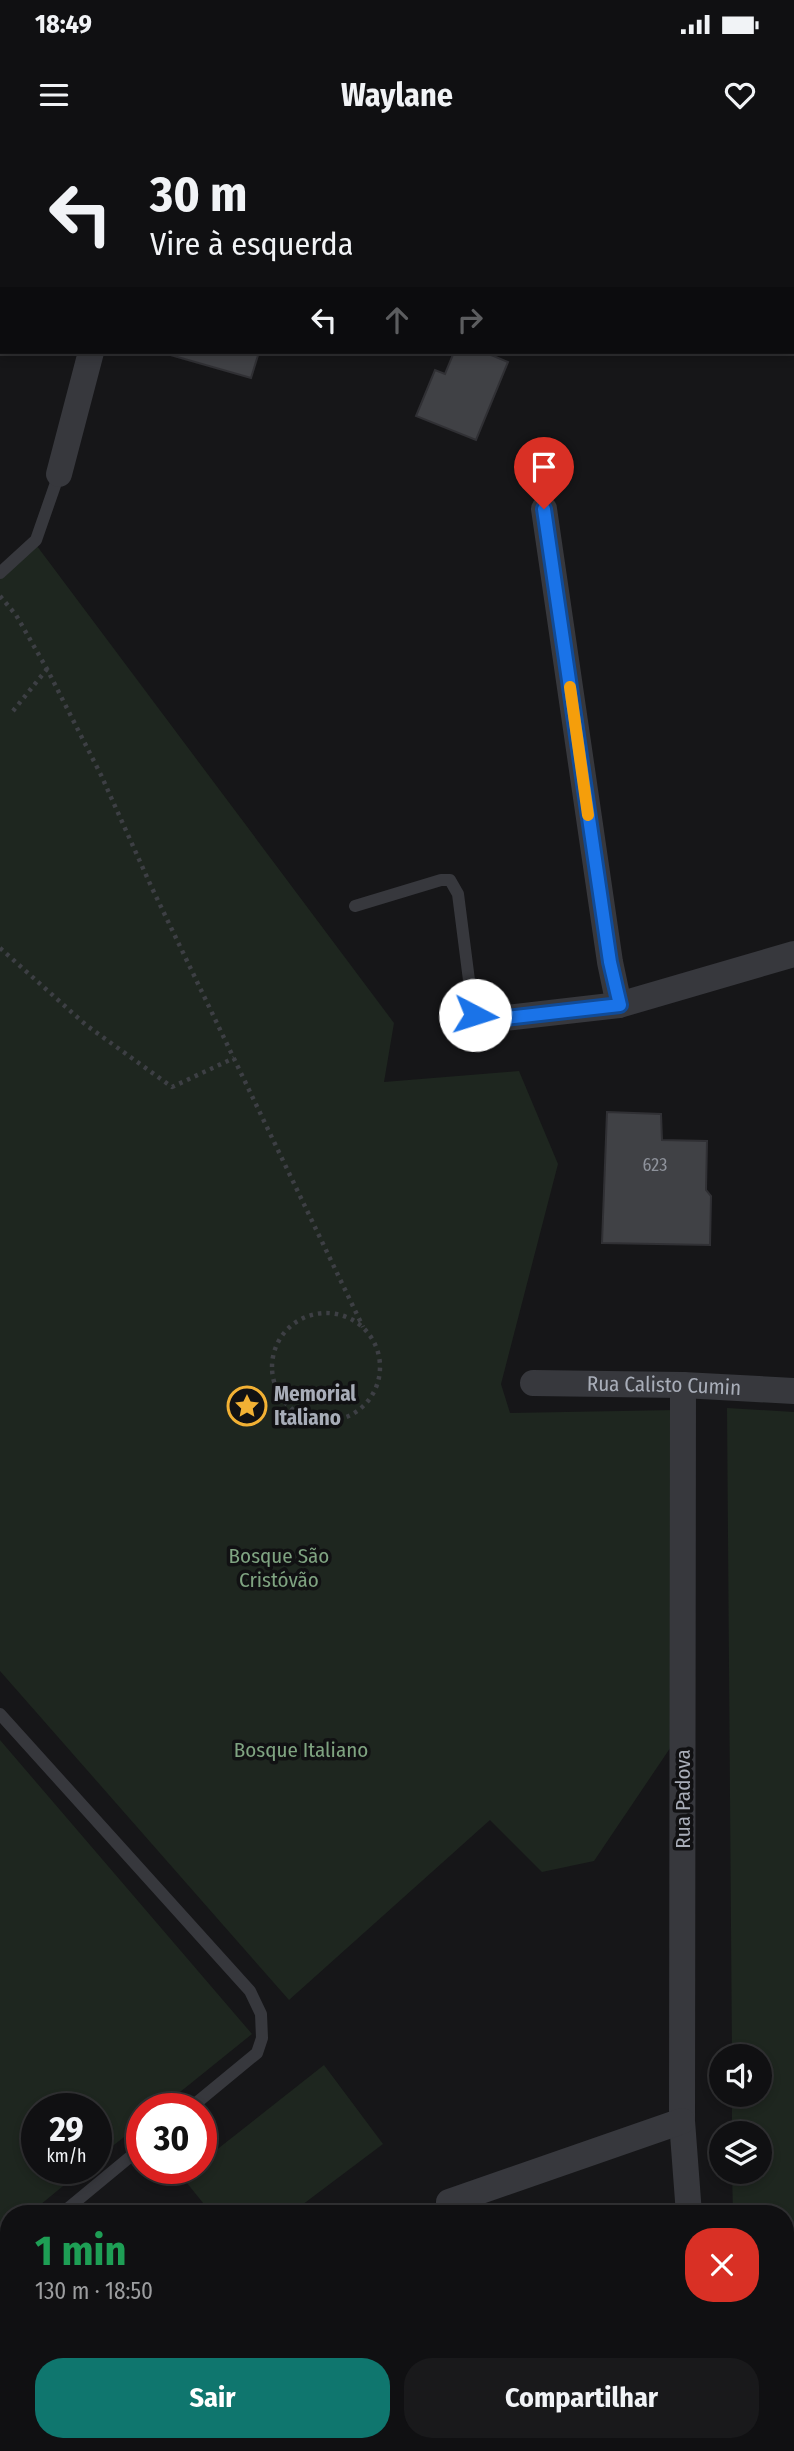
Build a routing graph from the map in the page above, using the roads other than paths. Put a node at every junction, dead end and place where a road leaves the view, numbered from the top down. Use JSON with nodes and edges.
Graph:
{"nodes":[{"id":1,"x":90,"y":354,"type":"edge"},
{"id":2,"x":59,"y":474,"type":"joint"},
{"id":3,"x":544,"y":509,"type":"dead end"},
{"id":4,"x":0,"y":573,"type":"edge"},
{"id":5,"x":355,"y":906,"type":"dead end"},
{"id":6,"x":794,"y":954,"type":"edge"},
{"id":7,"x":620,"y":1005,"type":"junction"},
{"id":8,"x":475,"y":1015,"type":"joint"},
{"id":9,"x":533,"y":1383,"type":"dead end"},
{"id":10,"x":683,"y":1385,"type":"junction"},
{"id":11,"x":794,"y":1391,"type":"edge"},
{"id":12,"x":0,"y":1714,"type":"edge"},
{"id":13,"x":208,"y":2093,"type":"edge"},
{"id":14,"x":682,"y":2121,"type":"junction"},
{"id":15,"x":126,"y":2160,"type":"edge"},
{"id":16,"x":449,"y":2202,"type":"dead end"},
{"id":17,"x":72,"y":2205,"type":"edge"},
{"id":18,"x":688,"y":2205,"type":"edge"}],
"edges":[{"from":1,"to":2,"type":"street"},
{"from":2,"to":4,"type":"lane"},
{"from":3,"to":7,"type":"street"},
{"from":5,"to":8,"type":"lane"},
{"from":6,"to":7,"type":"street"},
{"from":7,"to":8,"type":"street"},
{"from":9,"to":10,"type":"street","name":"Rua Calisto Cumin"},
{"from":10,"to":11,"type":"street","name":"Rua Calisto Cumin"},
{"from":10,"to":14,"type":"street","name":"Rua Padova"},
{"from":12,"to":13,"type":"lane"},
{"from":14,"to":16,"type":"street"},
{"from":14,"to":18,"type":"street","name":"Rua Padova"},
{"from":15,"to":17,"type":"lane"}]}
